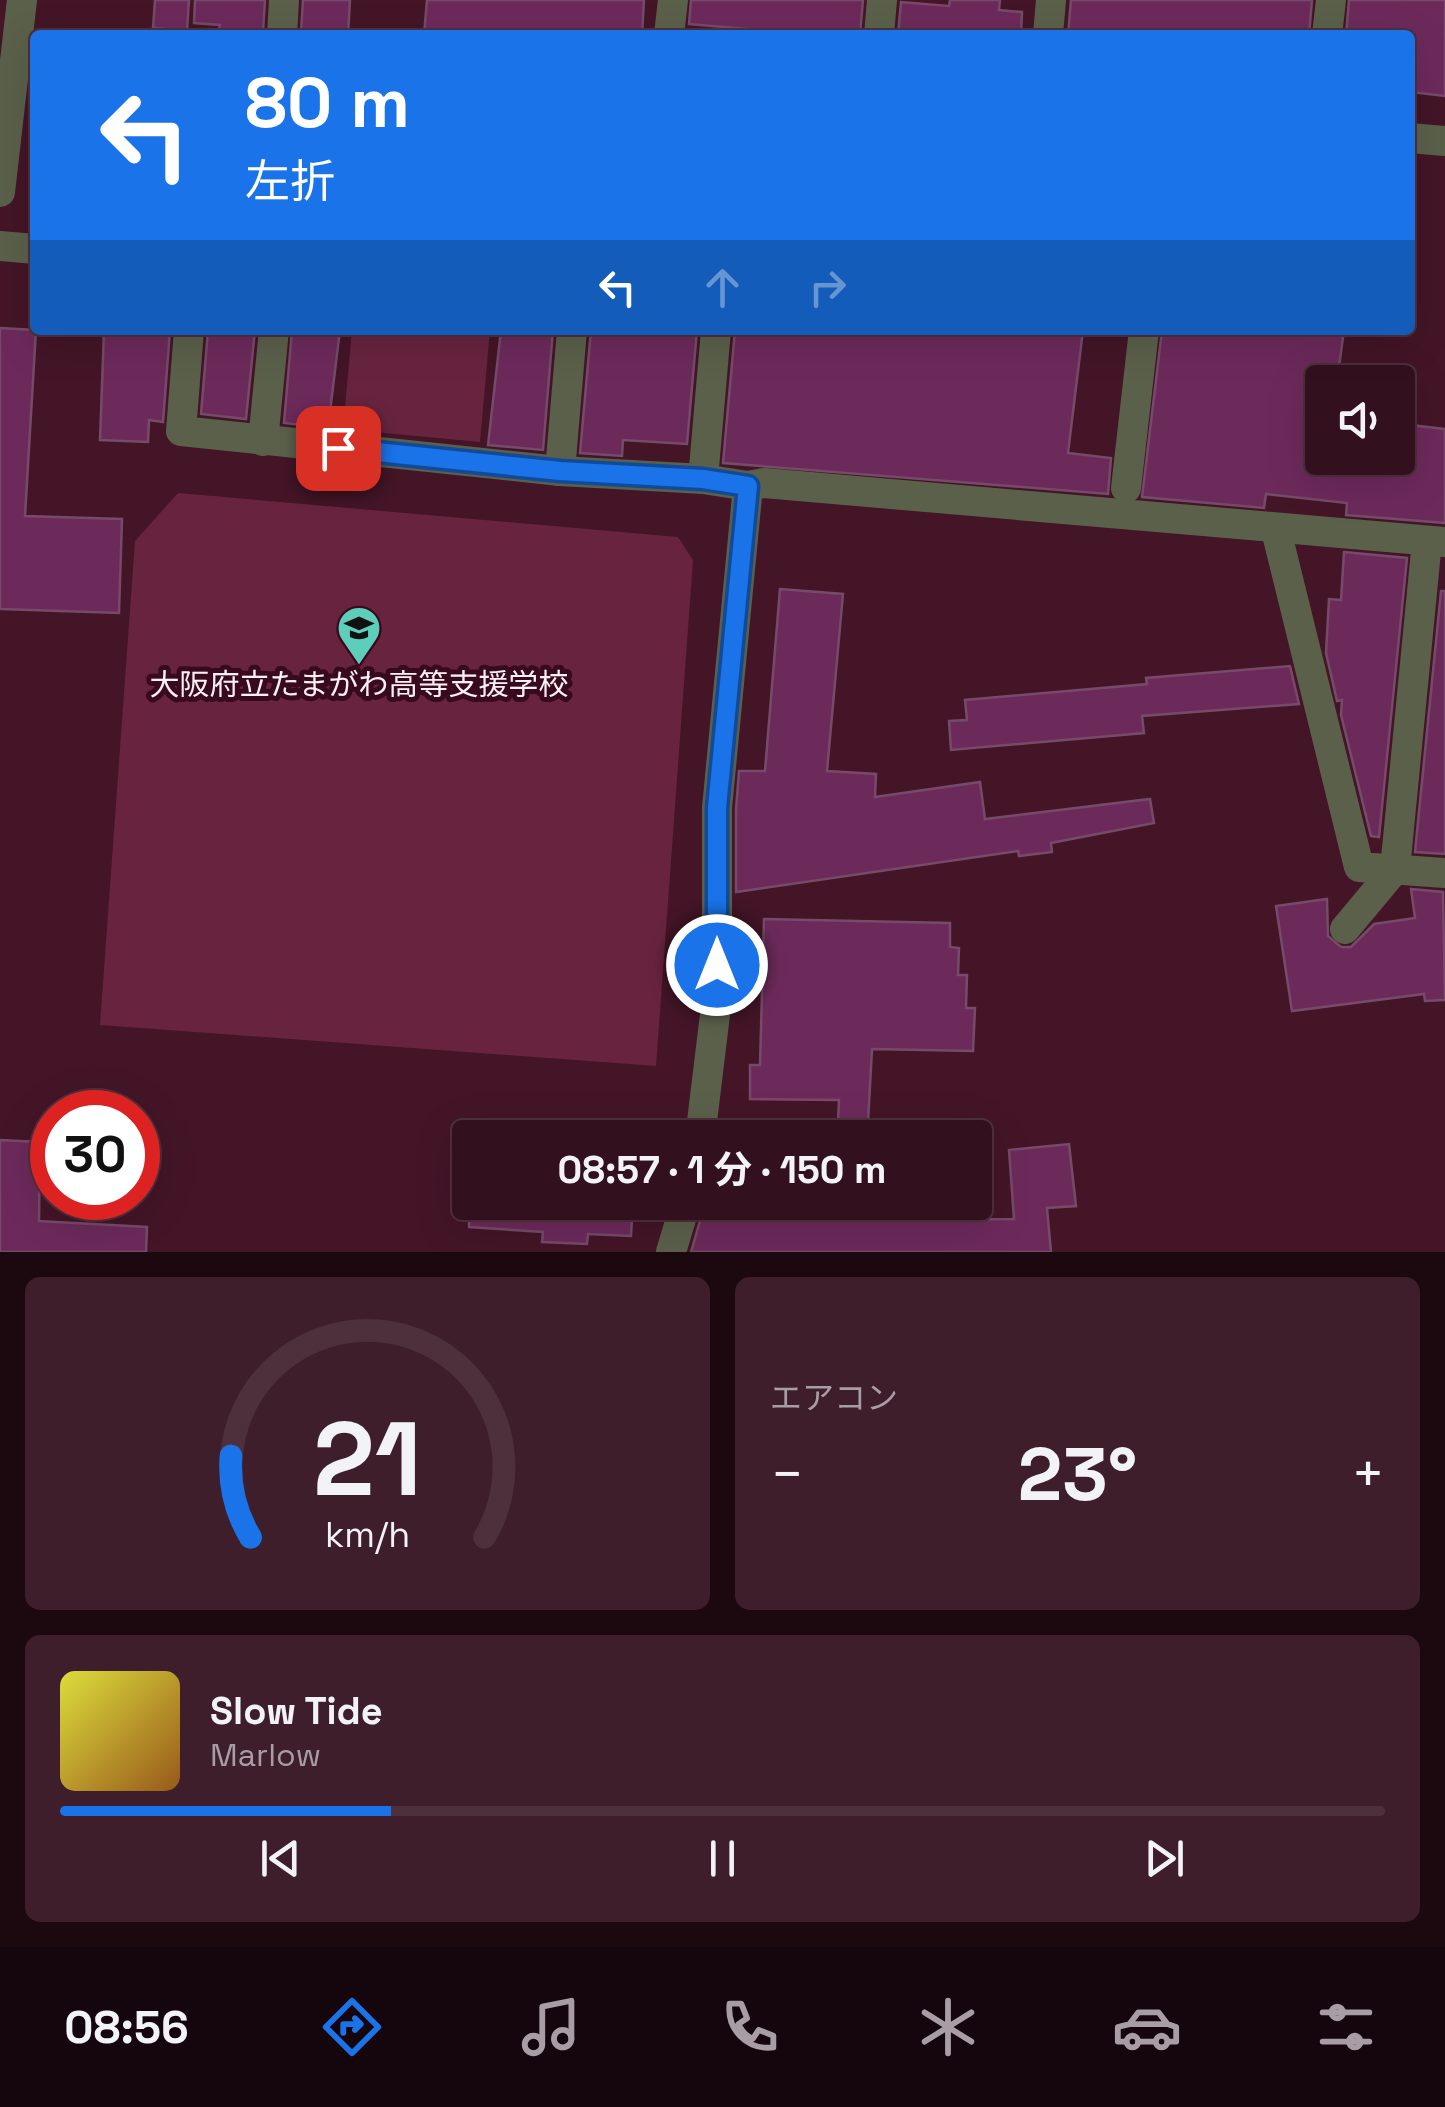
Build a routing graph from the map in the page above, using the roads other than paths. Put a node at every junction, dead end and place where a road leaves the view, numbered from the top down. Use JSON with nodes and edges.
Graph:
{"nodes":[{"id":1,"x":22,"y":0,"type":"edge"},
{"id":2,"x":284,"y":0,"type":"edge"},
{"id":3,"x":673,"y":0,"type":"edge"},
{"id":4,"x":882,"y":0,"type":"edge"},
{"id":5,"x":1051,"y":0,"type":"edge"},
{"id":6,"x":1331,"y":0,"type":"edge"},
{"id":7,"x":282,"y":30,"type":"edge"},
{"id":8,"x":670,"y":30,"type":"edge"},
{"id":9,"x":879,"y":30,"type":"edge"},
{"id":10,"x":1048,"y":30,"type":"edge"},
{"id":11,"x":1328,"y":30,"type":"edge"},
{"id":12,"x":17,"y":42,"type":"edge"},
{"id":13,"x":1415,"y":138,"type":"edge"},
{"id":14,"x":1445,"y":141,"type":"edge"},
{"id":15,"x":0,"y":192,"type":"edge"},
{"id":16,"x":0,"y":246,"type":"edge"},
{"id":17,"x":30,"y":249,"type":"edge"},
{"id":18,"x":190,"y":335,"type":"edge"},
{"id":19,"x":274,"y":335,"type":"edge"},
{"id":20,"x":572,"y":335,"type":"edge"},
{"id":21,"x":716,"y":335,"type":"edge"},
{"id":22,"x":1143,"y":335,"type":"edge"},
{"id":23,"x":263,"y":440,"type":"junction"},
{"id":24,"x":560,"y":471,"type":"junction"},
{"id":25,"x":703,"y":479,"type":"junction"},
{"id":26,"x":748,"y":486,"type":"junction"},
{"id":27,"x":1126,"y":488,"type":"dead end"},
{"id":28,"x":1276,"y":530,"type":"junction"},
{"id":29,"x":1436,"y":542,"type":"edge"},
{"id":30,"x":1395,"y":869,"type":"junction"},
{"id":31,"x":1445,"y":873,"type":"edge"},
{"id":32,"x":1345,"y":929,"type":"dead end"},
{"id":33,"x":702,"y":1120,"type":"edge"},
{"id":34,"x":681,"y":1220,"type":"edge"},
{"id":35,"x":671,"y":1252,"type":"edge"}],
"edges":[{"from":1,"to":12,"type":"street"},
{"from":2,"to":7,"type":"street"},
{"from":3,"to":8,"type":"street"},
{"from":4,"to":9,"type":"street"},
{"from":5,"to":10,"type":"street"},
{"from":6,"to":11,"type":"street"},
{"from":12,"to":15,"type":"street"},
{"from":13,"to":14,"type":"street"},
{"from":16,"to":17,"type":"street"},
{"from":18,"to":23,"type":"street"},
{"from":19,"to":23,"type":"street"},
{"from":20,"to":24,"type":"street"},
{"from":21,"to":25,"type":"street"},
{"from":22,"to":27,"type":"street"},
{"from":23,"to":24,"type":"street"},
{"from":24,"to":25,"type":"street"},
{"from":25,"to":26,"type":"street"},
{"from":26,"to":28,"type":"street"},
{"from":26,"to":33,"type":"street"},
{"from":28,"to":29,"type":"street"},
{"from":28,"to":30,"type":"street"},
{"from":29,"to":30,"type":"street"},
{"from":30,"to":31,"type":"street"},
{"from":30,"to":32,"type":"street"},
{"from":34,"to":35,"type":"street"}]}
